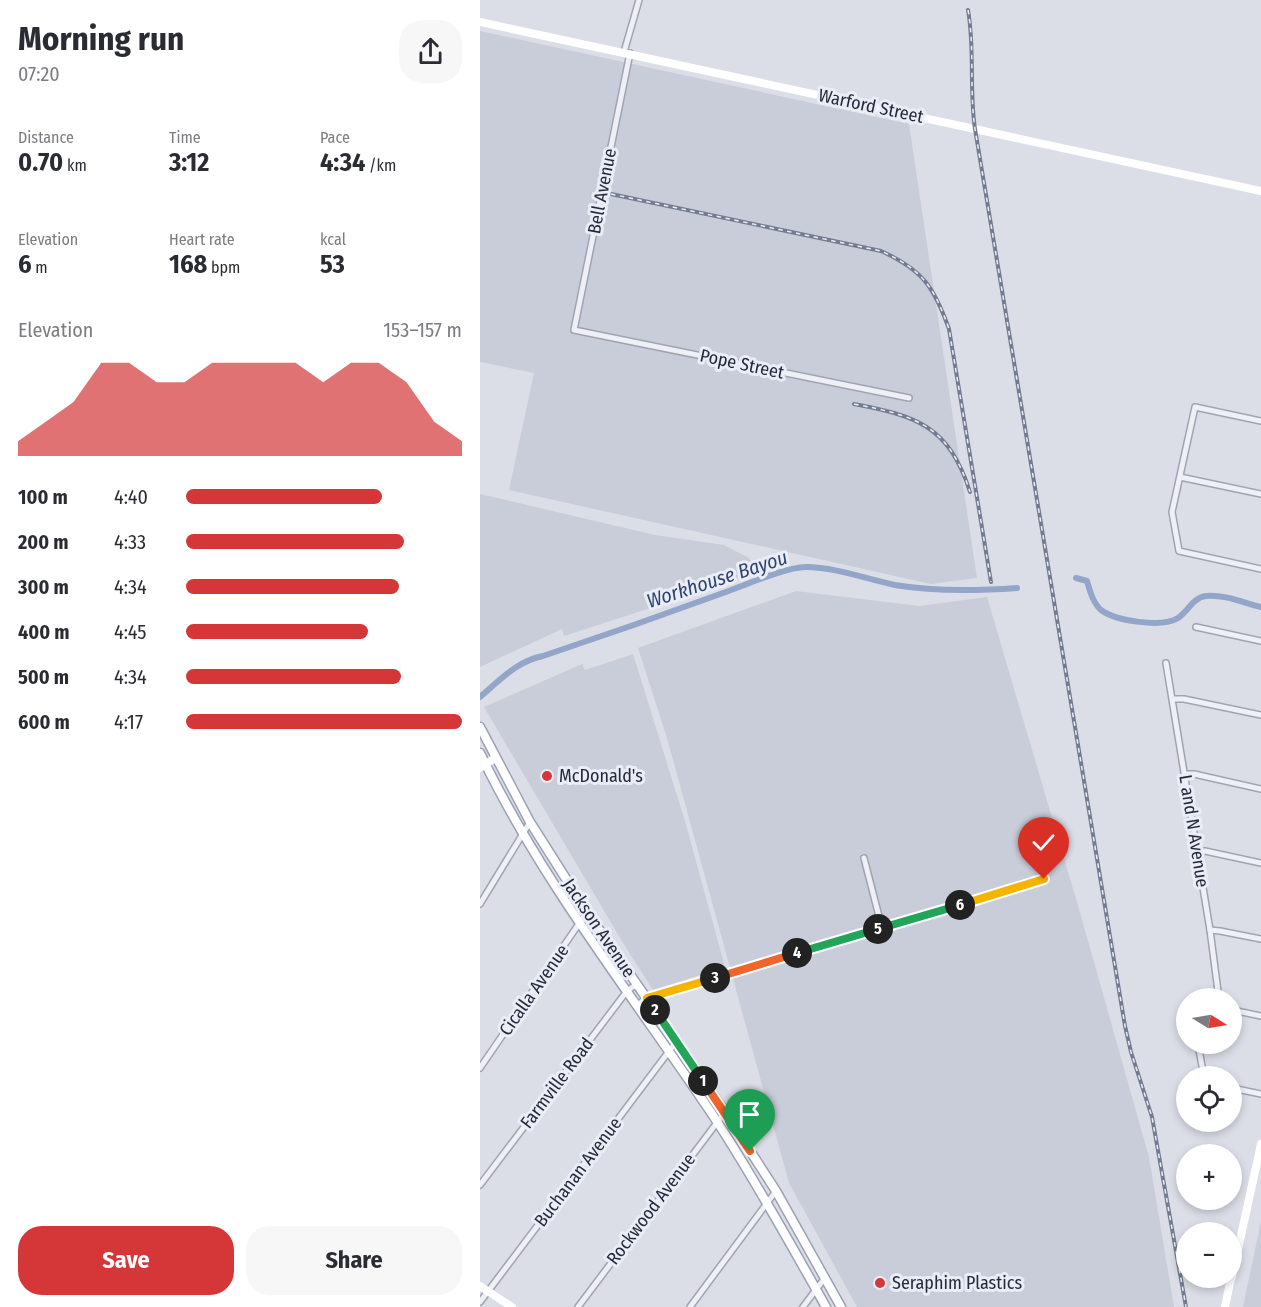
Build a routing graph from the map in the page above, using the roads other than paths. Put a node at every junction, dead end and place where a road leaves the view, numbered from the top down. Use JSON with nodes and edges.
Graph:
{"nodes":[{"id":1,"x":639,"y":0,"type":"edge"},
{"id":2,"x":480,"y":22,"type":"edge"},
{"id":3,"x":627,"y":52,"type":"junction"},
{"id":4,"x":1261,"y":191,"type":"edge"},
{"id":5,"x":574,"y":330,"type":"joint"},
{"id":6,"x":909,"y":398,"type":"dead end"},
{"id":7,"x":1261,"y":421,"type":"edge"},
{"id":8,"x":1180,"y":477,"type":"junction"},
{"id":9,"x":1261,"y":494,"type":"edge"},
{"id":10,"x":1261,"y":568,"type":"edge"},
{"id":11,"x":1196,"y":627,"type":"dead end"},
{"id":12,"x":1261,"y":641,"type":"edge"},
{"id":13,"x":1166,"y":663,"type":"dead end"},
{"id":14,"x":1173,"y":699,"type":"junction"},
{"id":15,"x":1261,"y":715,"type":"edge"},
{"id":16,"x":480,"y":727,"type":"edge"},
{"id":17,"x":480,"y":753,"type":"edge"},
{"id":18,"x":495,"y":758,"type":"junction"},
{"id":19,"x":482,"y":766,"type":"edge"},
{"id":20,"x":1185,"y":774,"type":"junction"},
{"id":21,"x":1261,"y":789,"type":"edge"},
{"id":22,"x":530,"y":822,"type":"junction"},
{"id":23,"x":522,"y":834,"type":"junction"},
{"id":24,"x":1197,"y":852,"type":"junction"},
{"id":25,"x":864,"y":858,"type":"dead end"},
{"id":26,"x":1261,"y":863,"type":"edge"},
{"id":27,"x":1044,"y":879,"type":"dead end"},
{"id":28,"x":480,"y":904,"type":"edge"},
{"id":29,"x":587,"y":912,"type":"junction"},
{"id":30,"x":580,"y":923,"type":"junction"},
{"id":31,"x":882,"y":928,"type":"junction"},
{"id":32,"x":1210,"y":930,"type":"junction"},
{"id":33,"x":1261,"y":939,"type":"edge"},
{"id":34,"x":637,"y":984,"type":"junction"},
{"id":35,"x":1218,"y":988,"type":"edge"},
{"id":36,"x":627,"y":991,"type":"junction"},
{"id":37,"x":647,"y":998,"type":"junction"},
{"id":38,"x":637,"y":1005,"type":"junction"},
{"id":39,"x":1242,"y":1012,"type":"edge"},
{"id":40,"x":1261,"y":1016,"type":"edge"},
{"id":41,"x":676,"y":1042,"type":"junction"},
{"id":42,"x":669,"y":1052,"type":"junction"},
{"id":43,"x":480,"y":1068,"type":"edge"},
{"id":44,"x":1242,"y":1090,"type":"edge"},
{"id":45,"x":1261,"y":1094,"type":"edge"},
{"id":46,"x":725,"y":1112,"type":"junction"},
{"id":47,"x":717,"y":1122,"type":"junction"},
{"id":48,"x":1261,"y":1144,"type":"edge"},
{"id":49,"x":1258,"y":1173,"type":"edge"},
{"id":50,"x":480,"y":1185,"type":"edge"},
{"id":51,"x":776,"y":1191,"type":"junction"},
{"id":52,"x":768,"y":1202,"type":"junction"},
{"id":53,"x":1242,"y":1235,"type":"edge"},
{"id":54,"x":824,"y":1279,"type":"junction"},
{"id":55,"x":480,"y":1286,"type":"edge"},
{"id":56,"x":1229,"y":1288,"type":"edge"},
{"id":57,"x":816,"y":1289,"type":"junction"},
{"id":58,"x":489,"y":1290,"type":"junction"},
{"id":59,"x":480,"y":1302,"type":"edge"},
{"id":60,"x":512,"y":1307,"type":"edge"},
{"id":61,"x":578,"y":1307,"type":"edge"},
{"id":62,"x":690,"y":1307,"type":"edge"},
{"id":63,"x":803,"y":1307,"type":"edge"},
{"id":64,"x":826,"y":1307,"type":"edge"},
{"id":65,"x":841,"y":1307,"type":"edge"},
{"id":66,"x":1225,"y":1307,"type":"edge"}],
"edges":[{"from":1,"to":3,"type":"street","name":"Bell Avenue"},
{"from":2,"to":3,"type":"main road","name":"Warford Street"},
{"from":3,"to":4,"type":"main road","name":"Warford Street"},
{"from":3,"to":5,"type":"street","name":"Bell Avenue"},
{"from":5,"to":6,"type":"street","name":"Pope Street"},
{"from":7,"to":8,"type":"street"},
{"from":8,"to":9,"type":"street"},
{"from":8,"to":10,"type":"street"},
{"from":11,"to":12,"type":"street"},
{"from":13,"to":14,"type":"street","name":"L and N Avenue"},
{"from":14,"to":15,"type":"street"},
{"from":14,"to":20,"type":"street","name":"L and N Avenue"},
{"from":16,"to":18,"type":"main road","name":"Jackson Avenue"},
{"from":17,"to":19,"type":"main road","name":"Jackson Avenue"},
{"from":18,"to":19,"type":"main road"},
{"from":18,"to":22,"type":"main road","name":"Jackson Avenue"},
{"from":19,"to":23,"type":"main road","name":"Jackson Avenue"},
{"from":20,"to":21,"type":"street"},
{"from":20,"to":24,"type":"street","name":"L and N Avenue"},
{"from":22,"to":23,"type":"street"},
{"from":22,"to":29,"type":"main road","name":"Jackson Avenue"},
{"from":23,"to":28,"type":"street"},
{"from":23,"to":30,"type":"main road","name":"Jackson Avenue"},
{"from":24,"to":26,"type":"street"},
{"from":24,"to":32,"type":"street","name":"L and N Avenue"},
{"from":25,"to":31,"type":"street"},
{"from":27,"to":31,"type":"street"},
{"from":29,"to":30,"type":"street","name":"Cicalla Avenue"},
{"from":29,"to":34,"type":"main road","name":"Jackson Avenue"},
{"from":30,"to":36,"type":"main road","name":"Jackson Avenue"},
{"from":30,"to":43,"type":"street","name":"Cicalla Avenue"},
{"from":31,"to":37,"type":"street"},
{"from":32,"to":33,"type":"street"},
{"from":32,"to":35,"type":"street","name":"L and N Avenue"},
{"from":34,"to":36,"type":"street","name":"Farmville Road"},
{"from":34,"to":37,"type":"main road","name":"Jackson Avenue"},
{"from":36,"to":38,"type":"main road","name":"Jackson Avenue"},
{"from":36,"to":50,"type":"street","name":"Farmville Road"},
{"from":37,"to":38,"type":"street"},
{"from":37,"to":41,"type":"main road","name":"Jackson Avenue"},
{"from":38,"to":42,"type":"main road","name":"Jackson Avenue"},
{"from":39,"to":40,"type":"street"},
{"from":41,"to":42,"type":"street","name":"Buchanan Avenue"},
{"from":41,"to":46,"type":"main road","name":"Jackson Avenue"},
{"from":42,"to":47,"type":"main road","name":"Jackson Avenue"},
{"from":42,"to":58,"type":"street","name":"Buchanan Avenue"},
{"from":44,"to":45,"type":"street"},
{"from":46,"to":47,"type":"street","name":"Rockwood Avenue"},
{"from":46,"to":51,"type":"main road","name":"Jackson Avenue"},
{"from":47,"to":52,"type":"main road","name":"Jackson Avenue"},
{"from":47,"to":61,"type":"street","name":"Rockwood Avenue"},
{"from":48,"to":49,"type":"main road"},
{"from":49,"to":53,"type":"main road"},
{"from":51,"to":52,"type":"street"},
{"from":51,"to":54,"type":"main road","name":"Jackson Avenue"},
{"from":52,"to":57,"type":"main road","name":"Jackson Avenue"},
{"from":52,"to":62,"type":"street"},
{"from":54,"to":57,"type":"street"},
{"from":54,"to":65,"type":"main road","name":"Jackson Avenue"},
{"from":55,"to":58,"type":"main road"},
{"from":56,"to":66,"type":"main road"},
{"from":57,"to":63,"type":"street"},
{"from":57,"to":64,"type":"main road","name":"Jackson Avenue"},
{"from":58,"to":59,"type":"street","name":"Buchanan Avenue"},
{"from":58,"to":60,"type":"main road"}]}
